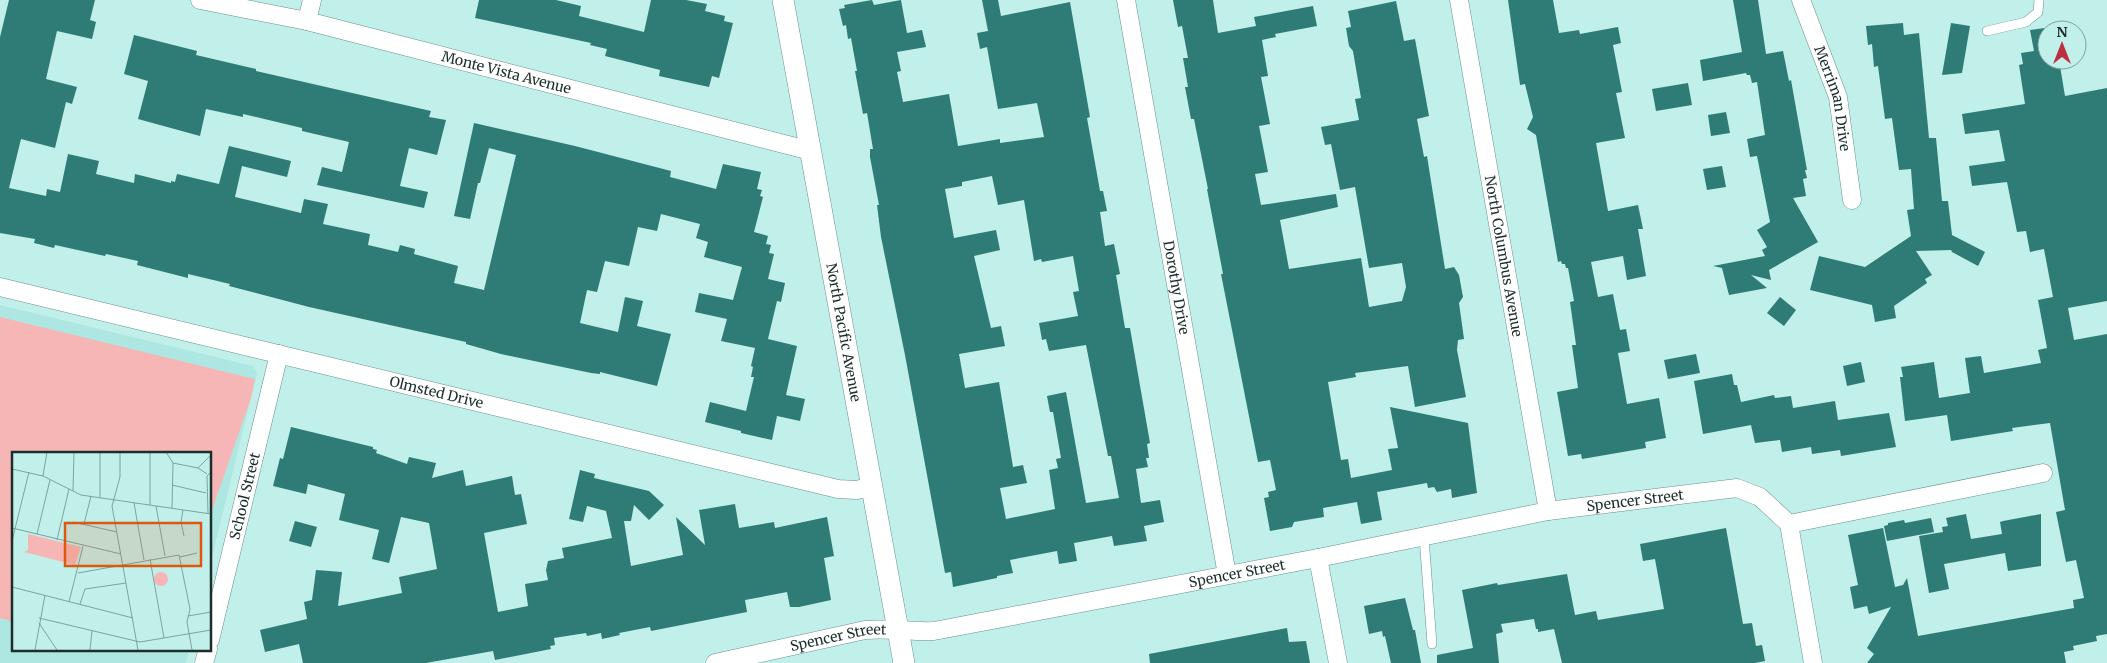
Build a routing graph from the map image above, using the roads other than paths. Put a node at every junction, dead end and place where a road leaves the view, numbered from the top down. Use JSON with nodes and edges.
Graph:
{"nodes":[{"id":1,"x":200,"y":0,"type":"edge"},
{"id":2,"x":312,"y":0,"type":"edge"},
{"id":3,"x":783,"y":0,"type":"edge"},
{"id":4,"x":1126,"y":0,"type":"edge"},
{"id":5,"x":1459,"y":0,"type":"edge"},
{"id":6,"x":1801,"y":0,"type":"edge"},
{"id":7,"x":2039,"y":0,"type":"edge"},
{"id":8,"x":307,"y":21,"type":"junction"},
{"id":9,"x":1987,"y":31,"type":"dead end"},
{"id":10,"x":811,"y":151,"type":"junction"},
{"id":11,"x":1852,"y":200,"type":"dead end"},
{"id":12,"x":0,"y":287,"type":"edge"},
{"id":13,"x":279,"y":354,"type":"junction"},
{"id":14,"x":2043,"y":473,"type":"dead end"},
{"id":15,"x":872,"y":486,"type":"junction"},
{"id":16,"x":1548,"y":511,"type":"junction"},
{"id":17,"x":1789,"y":524,"type":"junction"},
{"id":18,"x":1424,"y":537,"type":"junction"},
{"id":19,"x":1318,"y":558,"type":"junction"},
{"id":20,"x":1227,"y":575,"type":"junction"},
{"id":21,"x":897,"y":630,"type":"junction"},
{"id":22,"x":211,"y":636,"type":"edge"},
{"id":23,"x":1432,"y":644,"type":"dead end"},
{"id":24,"x":208,"y":650,"type":"edge"},
{"id":25,"x":204,"y":663,"type":"edge"},
{"id":26,"x":715,"y":663,"type":"edge"},
{"id":27,"x":904,"y":663,"type":"edge"},
{"id":28,"x":1338,"y":663,"type":"edge"},
{"id":29,"x":1813,"y":663,"type":"edge"}],
"edges":[{"from":1,"to":8,"type":"street","name":"Monte Vista Avenue"},
{"from":2,"to":8,"type":"street"},
{"from":3,"to":10,"type":"street","name":"North Pacific Avenue"},
{"from":4,"to":20,"type":"street","name":"Dorothy Drive"},
{"from":5,"to":16,"type":"street","name":"North Columbus Avenue"},
{"from":6,"to":11,"type":"street","name":"Merriman Drive"},
{"from":7,"to":9,"type":"lane"},
{"from":8,"to":10,"type":"street","name":"Monte Vista Avenue"},
{"from":10,"to":15,"type":"street","name":"North Pacific Avenue"},
{"from":12,"to":13,"type":"street","name":"Olmsted Drive"},
{"from":13,"to":15,"type":"street","name":"Olmsted Drive"},
{"from":13,"to":22,"type":"street","name":"School Street"},
{"from":14,"to":17,"type":"street"},
{"from":15,"to":21,"type":"street","name":"North Pacific Avenue"},
{"from":16,"to":17,"type":"street","name":"Spencer Street"},
{"from":16,"to":18,"type":"street","name":"Spencer Street"},
{"from":17,"to":29,"type":"street"},
{"from":18,"to":19,"type":"street","name":"Spencer Street"},
{"from":18,"to":23,"type":"lane"},
{"from":19,"to":20,"type":"street","name":"Spencer Street"},
{"from":19,"to":28,"type":"street"},
{"from":20,"to":21,"type":"street","name":"Spencer Street"},
{"from":21,"to":26,"type":"street","name":"Spencer Street"},
{"from":21,"to":27,"type":"street","name":"North Pacific Avenue"},
{"from":24,"to":25,"type":"street"}]}
